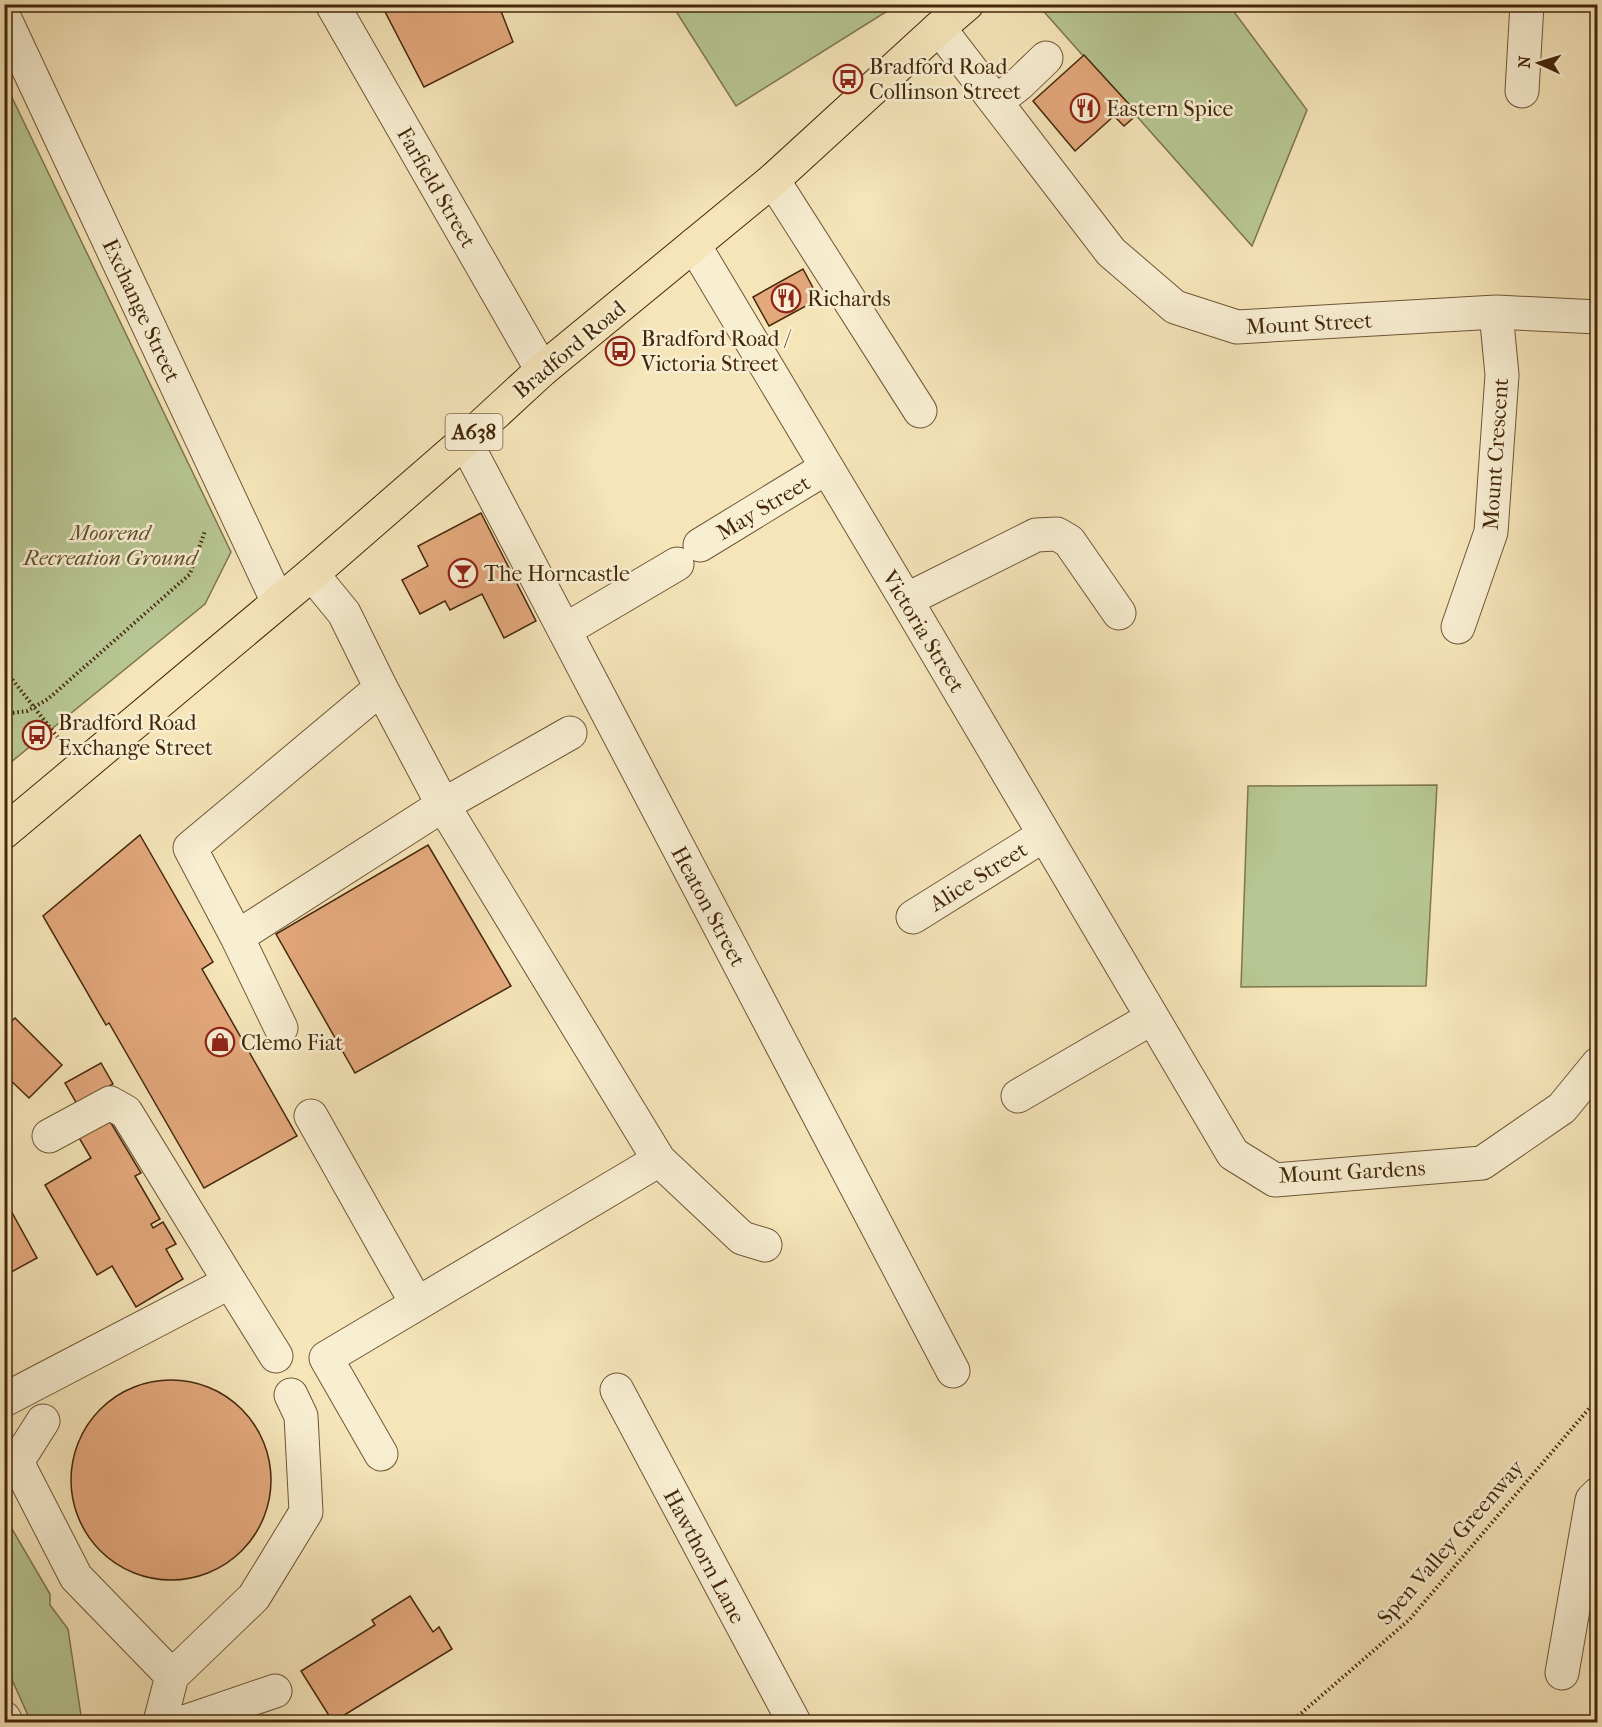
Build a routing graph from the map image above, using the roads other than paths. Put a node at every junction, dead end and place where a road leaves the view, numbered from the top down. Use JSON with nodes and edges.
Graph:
{"nodes":[{"id":1,"x":332,"y":4,"type":"edge"},
{"id":2,"x":1527,"y":4,"type":"edge"},
{"id":3,"x":955,"y":12,"type":"edge"},
{"id":4,"x":4,"y":18,"type":"edge"},
{"id":5,"x":1046,"y":58,"type":"dead end"},
{"id":6,"x":1522,"y":91,"type":"dead end"},
{"id":7,"x":996,"y":102,"type":"junction"},
{"id":8,"x":773,"y":180,"type":"junction"},
{"id":9,"x":694,"y":245,"type":"junction"},
{"id":10,"x":1496,"y":312,"type":"junction"},
{"id":11,"x":1598,"y":317,"type":"edge"},
{"id":12,"x":542,"y":370,"type":"junction"},
{"id":13,"x":920,"y":411,"type":"dead end"},
{"id":14,"x":465,"y":441,"type":"junction"},
{"id":15,"x":826,"y":468,"type":"junction"},
{"id":16,"x":312,"y":574,"type":"junction"},
{"id":17,"x":906,"y":600,"type":"junction"},
{"id":18,"x":278,"y":602,"type":"junction"},
{"id":19,"x":1119,"y":613,"type":"dead end"},
{"id":20,"x":1458,"y":627,"type":"dead end"},
{"id":21,"x":564,"y":630,"type":"junction"},
{"id":22,"x":381,"y":688,"type":"junction"},
{"id":23,"x":570,"y":733,"type":"dead end"},
{"id":24,"x":443,"y":805,"type":"junction"},
{"id":25,"x":4,"y":832,"type":"edge"},
{"id":26,"x":1044,"y":835,"type":"junction"},
{"id":27,"x":913,"y":917,"type":"dead end"},
{"id":28,"x":237,"y":937,"type":"junction"},
{"id":29,"x":1152,"y":1018,"type":"junction"},
{"id":30,"x":281,"y":1028,"type":"dead end"},
{"id":31,"x":1598,"y":1064,"type":"edge"},
{"id":32,"x":1018,"y":1096,"type":"dead end"},
{"id":33,"x":311,"y":1116,"type":"dead end"},
{"id":34,"x":50,"y":1136,"type":"dead end"},
{"id":35,"x":659,"y":1160,"type":"junction"},
{"id":36,"x":765,"y":1245,"type":"dead end"},
{"id":37,"x":230,"y":1282,"type":"junction"},
{"id":38,"x":417,"y":1304,"type":"junction"},
{"id":39,"x":276,"y":1356,"type":"dead end"},
{"id":40,"x":953,"y":1371,"type":"dead end"},
{"id":41,"x":617,"y":1390,"type":"dead end"},
{"id":42,"x":291,"y":1395,"type":"dead end"},
{"id":43,"x":4,"y":1400,"type":"edge"},
{"id":44,"x":43,"y":1421,"type":"dead end"},
{"id":45,"x":381,"y":1454,"type":"dead end"},
{"id":46,"x":1598,"y":1494,"type":"edge"},
{"id":47,"x":1562,"y":1673,"type":"dead end"},
{"id":48,"x":172,"y":1676,"type":"junction"},
{"id":49,"x":275,"y":1691,"type":"dead end"},
{"id":50,"x":4,"y":1718,"type":"edge"},
{"id":51,"x":6,"y":1722,"type":"edge"},
{"id":52,"x":160,"y":1722,"type":"edge"},
{"id":53,"x":184,"y":1722,"type":"edge"},
{"id":54,"x":794,"y":1722,"type":"edge"}],
"edges":[{"from":1,"to":12,"type":"street","name":"Farfield Street"},
{"from":2,"to":6,"type":"street"},
{"from":3,"to":7,"type":"street","name":"Mount Street"},
{"from":3,"to":8,"type":"main road","name":"Bradford Road","number":"A638"},
{"from":4,"to":18,"type":"street","name":"Exchange Street"},
{"from":5,"to":7,"type":"street"},
{"from":7,"to":10,"type":"street","name":"Mount Street"},
{"from":8,"to":9,"type":"main road","name":"Bradford Road","number":"A638"},
{"from":8,"to":13,"type":"street"},
{"from":9,"to":12,"type":"main road","name":"Bradford Road","number":"A638"},
{"from":9,"to":15,"type":"street","name":"Victoria Street"},
{"from":10,"to":11,"type":"street","name":"Mount Street"},
{"from":10,"to":20,"type":"street","name":"Mount Crescent"},
{"from":12,"to":14,"type":"main road","name":"Bradford Road","number":"A638"},
{"from":14,"to":16,"type":"main road","name":"Bradford Road","number":"A638"},
{"from":14,"to":21,"type":"street","name":"Heaton Street"},
{"from":15,"to":17,"type":"street","name":"Victoria Street"},
{"from":15,"to":21,"type":"street","name":"May Street"},
{"from":16,"to":18,"type":"main road","name":"Bradford Road","number":"A638"},
{"from":16,"to":22,"type":"street"},
{"from":17,"to":19,"type":"street"},
{"from":17,"to":26,"type":"street","name":"Victoria Street"},
{"from":18,"to":25,"type":"main road","name":"Bradford Road","number":"A638"},
{"from":21,"to":40,"type":"street","name":"Heaton Street"},
{"from":22,"to":24,"type":"street"},
{"from":22,"to":28,"type":"street"},
{"from":23,"to":24,"type":"street"},
{"from":24,"to":28,"type":"street"},
{"from":24,"to":35,"type":"street"},
{"from":26,"to":27,"type":"street","name":"Alice Street"},
{"from":26,"to":29,"type":"street","name":"Victoria Street"},
{"from":28,"to":30,"type":"street"},
{"from":29,"to":31,"type":"street","name":"Mount Gardens"},
{"from":29,"to":32,"type":"street"},
{"from":33,"to":38,"type":"street"},
{"from":34,"to":37,"type":"street"},
{"from":35,"to":36,"type":"street"},
{"from":35,"to":38,"type":"street"},
{"from":37,"to":39,"type":"street"},
{"from":37,"to":43,"type":"street"},
{"from":38,"to":45,"type":"street"},
{"from":41,"to":54,"type":"street","name":"Hawthorn Lane"},
{"from":42,"to":48,"type":"street"},
{"from":44,"to":48,"type":"street"},
{"from":46,"to":47,"type":"street"},
{"from":48,"to":52,"type":"street"},
{"from":49,"to":53,"type":"street"},
{"from":50,"to":51,"type":"street"}]}
